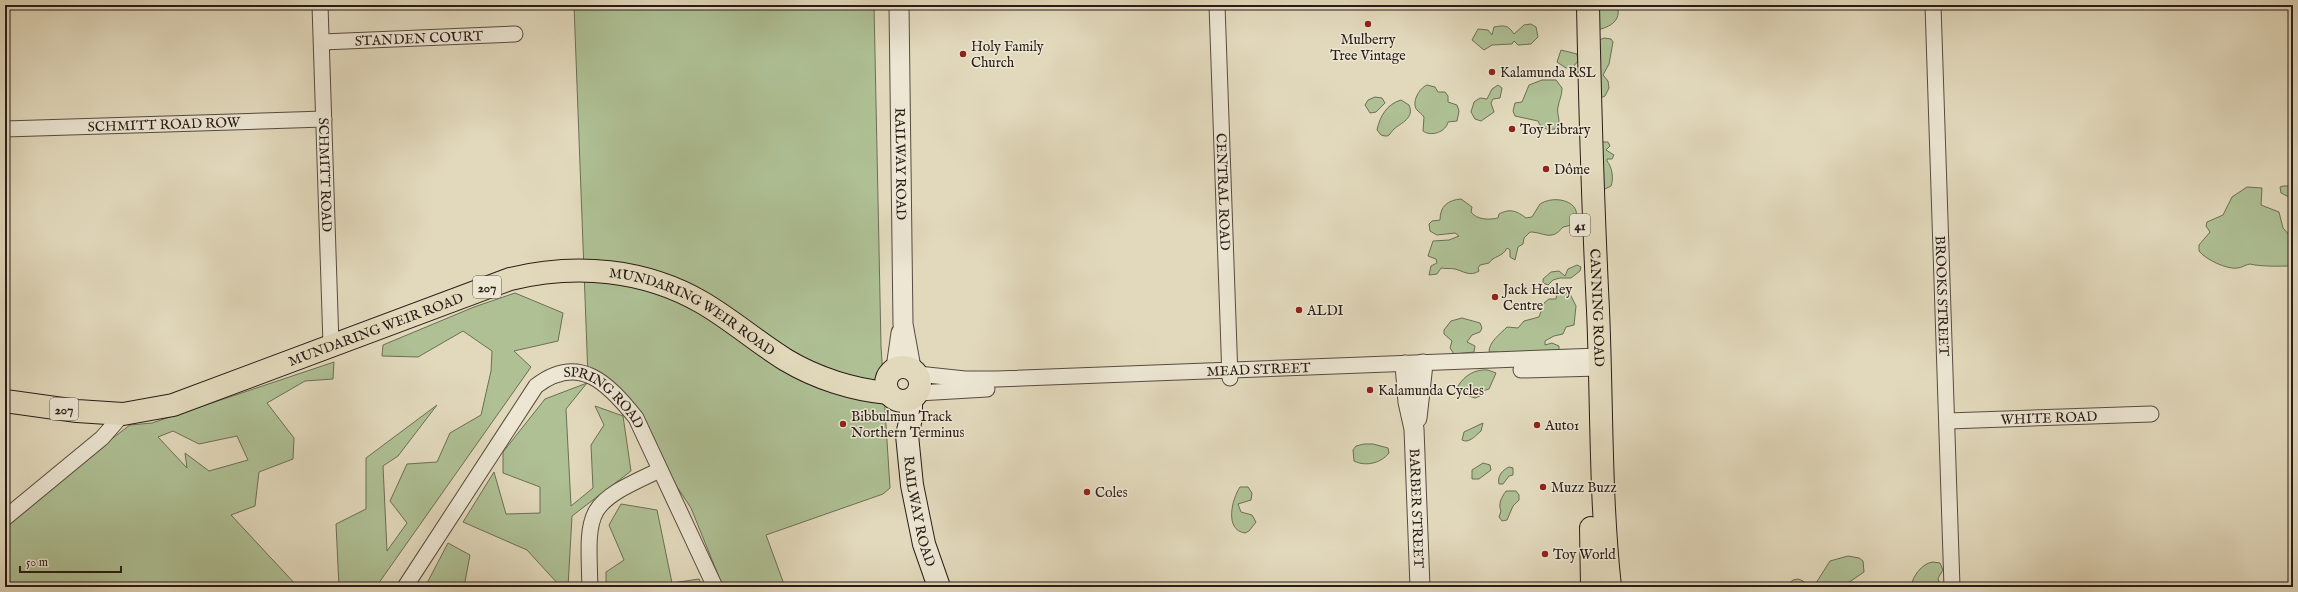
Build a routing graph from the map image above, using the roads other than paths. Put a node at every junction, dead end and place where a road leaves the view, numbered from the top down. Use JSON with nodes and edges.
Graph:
{"nodes":[{"id":1,"x":320,"y":5,"type":"edge"},
{"id":2,"x":899,"y":5,"type":"edge"},
{"id":3,"x":1217,"y":5,"type":"edge"},
{"id":4,"x":1574,"y":5,"type":"edge"},
{"id":5,"x":1588,"y":5,"type":"edge"},
{"id":6,"x":1933,"y":5,"type":"edge"},
{"id":7,"x":515,"y":34,"type":"dead end"},
{"id":8,"x":322,"y":42,"type":"junction"},
{"id":9,"x":324,"y":119,"type":"junction"},
{"id":10,"x":5,"y":129,"type":"edge"},
{"id":11,"x":331,"y":345,"type":"junction"},
{"id":12,"x":1593,"y":362,"type":"junction"},
{"id":13,"x":1414,"y":369,"type":"junction"},
{"id":14,"x":1230,"y":374,"type":"junction"},
{"id":15,"x":903,"y":383,"type":"junction"},
{"id":16,"x":5,"y":401,"type":"edge"},
{"id":17,"x":123,"y":414,"type":"junction"},
{"id":18,"x":2151,"y":414,"type":"dead end"},
{"id":19,"x":1948,"y":421,"type":"junction"},
{"id":20,"x":660,"y":470,"type":"junction"},
{"id":21,"x":5,"y":518,"type":"edge"},
{"id":22,"x":405,"y":587,"type":"edge"},
{"id":23,"x":590,"y":587,"type":"edge"},
{"id":24,"x":715,"y":587,"type":"edge"},
{"id":25,"x":939,"y":587,"type":"edge"},
{"id":26,"x":1420,"y":587,"type":"edge"},
{"id":27,"x":1592,"y":587,"type":"edge"},
{"id":28,"x":1610,"y":587,"type":"edge"},
{"id":29,"x":1952,"y":587,"type":"edge"}],
"edges":[{"from":1,"to":8,"type":"street","name":"SCHMITT ROAD"},
{"from":2,"to":15,"type":"street","name":"RAILWAY ROAD"},
{"from":3,"to":14,"type":"street","name":"CENTRAL ROAD"},
{"from":4,"to":12,"type":"main road","name":"CANNING ROAD","number":"41"},
{"from":5,"to":12,"type":"main road","name":"CANNING ROAD","number":"41"},
{"from":6,"to":19,"type":"street","name":"BROOKS STREET"},
{"from":7,"to":8,"type":"street","name":"STANDEN COURT"},
{"from":8,"to":9,"type":"street","name":"SCHMITT ROAD"},
{"from":9,"to":10,"type":"street","name":"SCHMITT ROAD ROW"},
{"from":9,"to":11,"type":"street","name":"SCHMITT ROAD"},
{"from":11,"to":15,"type":"main road","name":"MUNDARING WEIR ROAD","number":"207"},
{"from":11,"to":17,"type":"main road","name":"MUNDARING WEIR ROAD","number":"207"},
{"from":12,"to":13,"type":"street","name":"MEAD STREET","number":"207"},
{"from":12,"to":27,"type":"main road","name":"CANNING ROAD","number":"41"},
{"from":12,"to":28,"type":"main road","name":"CANNING ROAD","number":"41"},
{"from":13,"to":14,"type":"street","name":"MEAD STREET","number":"207"},
{"from":13,"to":26,"type":"street","name":"BARBER STREET"},
{"from":14,"to":15,"type":"street","name":"MEAD STREET","number":"207"},
{"from":15,"to":25,"type":"main road","name":"RAILWAY ROAD"},
{"from":16,"to":17,"type":"main road","name":"MUNDARING WEIR ROAD","number":"207"},
{"from":17,"to":21,"type":"street"},
{"from":18,"to":19,"type":"street","name":"WHITE ROAD"},
{"from":19,"to":29,"type":"street","name":"BROOKS STREET"},
{"from":20,"to":22,"type":"street","name":"SPRING ROAD"},
{"from":20,"to":23,"type":"street"},
{"from":20,"to":24,"type":"street","name":"SPRING ROAD"}]}
